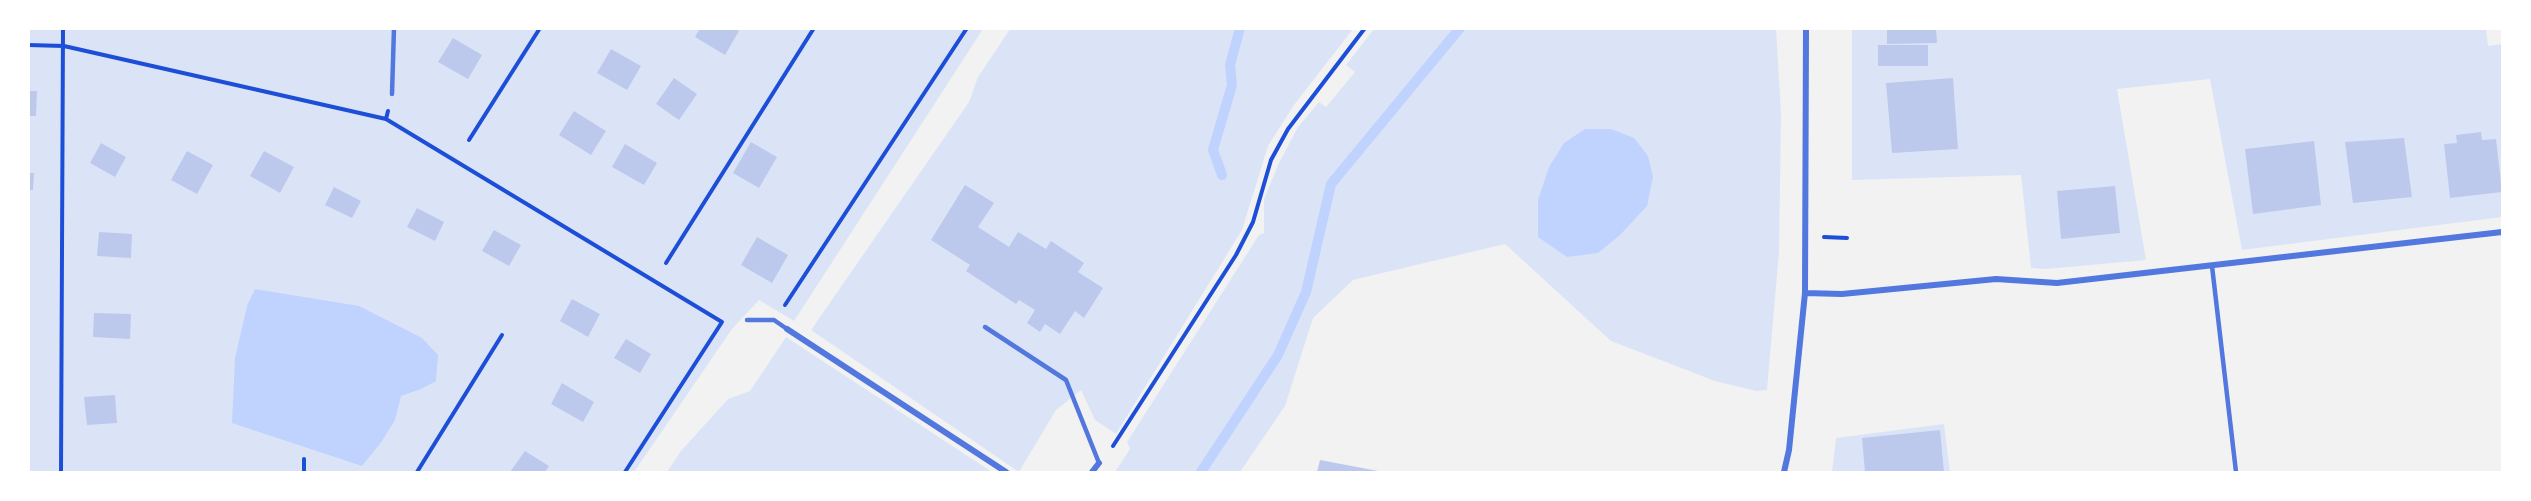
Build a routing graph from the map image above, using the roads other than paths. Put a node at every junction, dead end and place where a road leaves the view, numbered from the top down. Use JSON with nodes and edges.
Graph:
{"nodes":[{"id":1,"x":394,"y":28,"type":"edge"},
{"id":2,"x":1806,"y":28,"type":"edge"},
{"id":3,"x":392,"y":94,"type":"road end"},
{"id":4,"x":2502,"y":232,"type":"edge"},
{"id":5,"x":2212,"y":266,"type":"junction"},
{"id":6,"x":1805,"y":293,"type":"junction"},
{"id":7,"x":747,"y":320,"type":"dead end"},
{"id":8,"x":985,"y":327,"type":"dead end"},
{"id":9,"x":787,"y":329,"type":"joint"},
{"id":10,"x":1098,"y":463,"type":"joint"},
{"id":11,"x":1006,"y":472,"type":"edge"},
{"id":12,"x":1092,"y":472,"type":"edge"},
{"id":13,"x":1784,"y":472,"type":"edge"},
{"id":14,"x":2236,"y":472,"type":"edge"}],
"edges":[{"from":1,"to":3,"type":"lane"},
{"from":2,"to":6,"type":"street"},
{"from":4,"to":5,"type":"street"},
{"from":5,"to":6,"type":"street"},
{"from":5,"to":14,"type":"lane"},
{"from":6,"to":13,"type":"street"},
{"from":7,"to":9,"type":"lane"},
{"from":8,"to":10,"type":"lane"},
{"from":9,"to":11,"type":"street"},
{"from":10,"to":12,"type":"street"}]}
